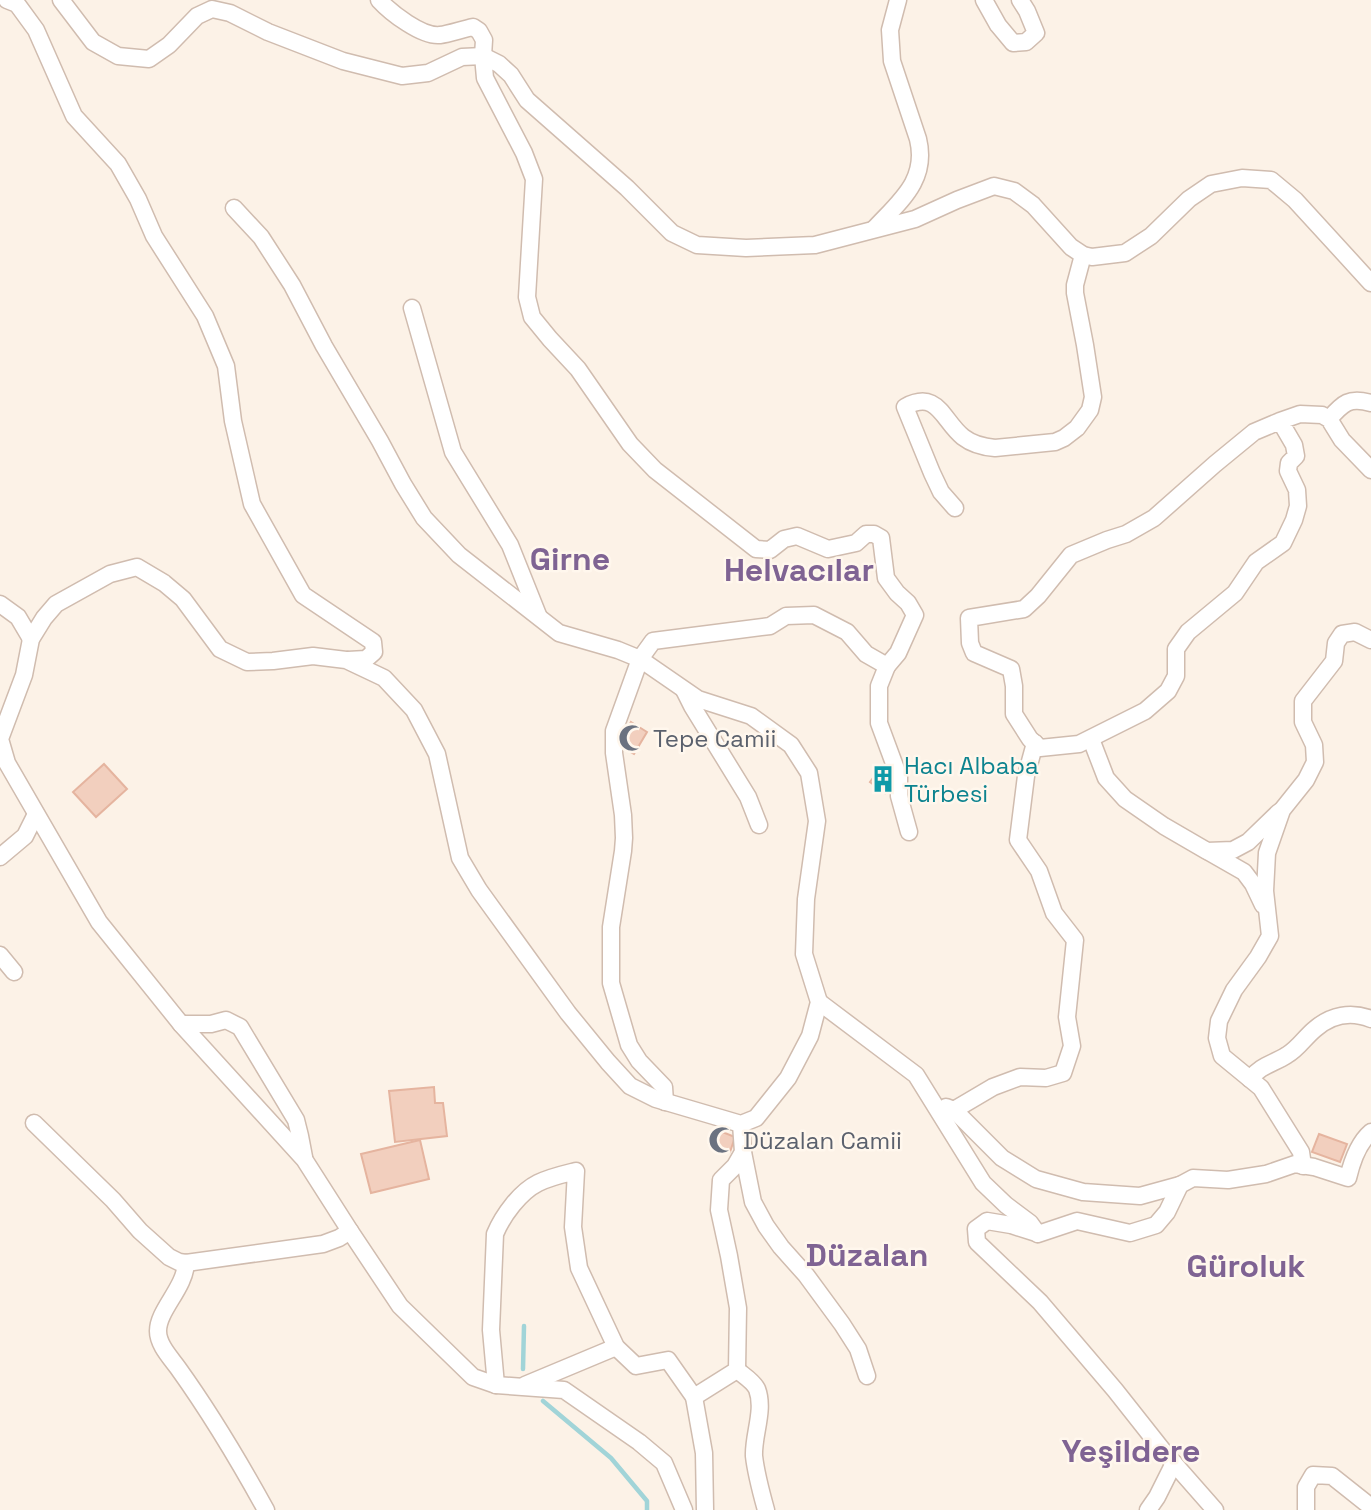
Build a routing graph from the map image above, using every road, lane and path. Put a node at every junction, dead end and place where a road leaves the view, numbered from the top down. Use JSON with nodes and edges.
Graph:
{"nodes":[{"id":1,"x":7,"y":0,"type":"edge"},
{"id":2,"x":61,"y":0,"type":"edge"},
{"id":3,"x":379,"y":0,"type":"edge"},
{"id":4,"x":898,"y":0,"type":"edge"},
{"id":5,"x":984,"y":0,"type":"edge"},
{"id":6,"x":1020,"y":0,"type":"edge"},
{"id":7,"x":483,"y":56,"type":"junction"},
{"id":8,"x":234,"y":208,"type":"dead end"},
{"id":9,"x":875,"y":229,"type":"junction"},
{"id":10,"x":1083,"y":255,"type":"junction"},
{"id":11,"x":1371,"y":283,"type":"edge"},
{"id":12,"x":412,"y":308,"type":"dead end"},
{"id":13,"x":1371,"y":403,"type":"edge"},
{"id":14,"x":1329,"y":419,"type":"junction"},
{"id":15,"x":1280,"y":421,"type":"junction"},
{"id":16,"x":1371,"y":470,"type":"edge"},
{"id":17,"x":955,"y":508,"type":"dead end"},
{"id":18,"x":0,"y":604,"type":"edge"},
{"id":19,"x":539,"y":618,"type":"junction"},
{"id":20,"x":31,"y":639,"type":"junction"},
{"id":21,"x":1371,"y":640,"type":"edge"},
{"id":22,"x":640,"y":659,"type":"junction"},
{"id":23,"x":346,"y":660,"type":"junction"},
{"id":24,"x":887,"y":666,"type":"junction"},
{"id":25,"x":684,"y":690,"type":"junction"},
{"id":26,"x":1091,"y":739,"type":"junction"},
{"id":27,"x":1035,"y":743,"type":"junction"},
{"id":28,"x":1282,"y":810,"type":"junction"},
{"id":29,"x":36,"y":814,"type":"junction"},
{"id":30,"x":760,"y":825,"type":"dead end"},
{"id":31,"x":909,"y":832,"type":"dead end"},
{"id":32,"x":1207,"y":851,"type":"junction"},
{"id":33,"x":0,"y":857,"type":"edge"},
{"id":34,"x":1268,"y":914,"type":"junction"},
{"id":35,"x":0,"y":955,"type":"edge"},
{"id":36,"x":13,"y":971,"type":"dead end"},
{"id":37,"x":819,"y":1002,"type":"junction"},
{"id":38,"x":1371,"y":1019,"type":"edge"},
{"id":39,"x":181,"y":1024,"type":"junction"},
{"id":40,"x":1250,"y":1079,"type":"junction"},
{"id":41,"x":665,"y":1102,"type":"junction"},
{"id":42,"x":934,"y":1103,"type":"junction"},
{"id":43,"x":954,"y":1110,"type":"junction"},
{"id":44,"x":34,"y":1123,"type":"dead end"},
{"id":45,"x":741,"y":1124,"type":"junction"},
{"id":46,"x":1371,"y":1132,"type":"edge"},
{"id":47,"x":743,"y":1152,"type":"junction"},
{"id":48,"x":304,"y":1159,"type":"junction"},
{"id":49,"x":1303,"y":1166,"type":"junction"},
{"id":50,"x":1180,"y":1185,"type":"junction"},
{"id":51,"x":350,"y":1231,"type":"junction"},
{"id":52,"x":1038,"y":1234,"type":"junction"},
{"id":53,"x":186,"y":1262,"type":"junction"},
{"id":54,"x":616,"y":1347,"type":"junction"},
{"id":55,"x":737,"y":1370,"type":"junction"},
{"id":56,"x":867,"y":1376,"type":"dead end"},
{"id":57,"x":496,"y":1385,"type":"junction"},
{"id":58,"x":522,"y":1387,"type":"junction"},
{"id":59,"x":694,"y":1396,"type":"junction"},
{"id":60,"x":1174,"y":1463,"type":"junction"},
{"id":61,"x":1371,"y":1507,"type":"edge"},
{"id":62,"x":265,"y":1510,"type":"edge"},
{"id":63,"x":684,"y":1510,"type":"edge"},
{"id":64,"x":705,"y":1510,"type":"edge"},
{"id":65,"x":766,"y":1510,"type":"edge"},
{"id":66,"x":1148,"y":1510,"type":"edge"},
{"id":67,"x":1214,"y":1510,"type":"edge"},
{"id":68,"x":1306,"y":1510,"type":"edge"}],
"edges":[{"from":1,"to":23,"type":"street"},
{"from":2,"to":7,"type":"street"},
{"from":3,"to":7,"type":"street"},
{"from":4,"to":9,"type":"street"},
{"from":5,"to":6,"type":"street"},
{"from":7,"to":9,"type":"street"},
{"from":7,"to":24,"type":"street"},
{"from":8,"to":19,"type":"street"},
{"from":9,"to":10,"type":"street"},
{"from":10,"to":11,"type":"street"},
{"from":10,"to":17,"type":"street"},
{"from":12,"to":19,"type":"street"},
{"from":13,"to":14,"type":"street"},
{"from":14,"to":15,"type":"street"},
{"from":14,"to":16,"type":"street"},
{"from":15,"to":26,"type":"street"},
{"from":15,"to":27,"type":"street"},
{"from":18,"to":20,"type":"street"},
{"from":19,"to":22,"type":"street"},
{"from":20,"to":23,"type":"street"},
{"from":20,"to":29,"type":"street"},
{"from":21,"to":28,"type":"street"},
{"from":22,"to":24,"type":"street"},
{"from":22,"to":25,"type":"street"},
{"from":22,"to":41,"type":"street"},
{"from":23,"to":41,"type":"street"},
{"from":24,"to":31,"type":"street"},
{"from":25,"to":30,"type":"street"},
{"from":25,"to":37,"type":"street"},
{"from":26,"to":27,"type":"street"},
{"from":26,"to":32,"type":"street"},
{"from":27,"to":43,"type":"street"},
{"from":28,"to":32,"type":"street"},
{"from":28,"to":34,"type":"street"},
{"from":29,"to":33,"type":"street"},
{"from":29,"to":39,"type":"street"},
{"from":32,"to":34,"type":"street"},
{"from":34,"to":40,"type":"street"},
{"from":35,"to":36,"type":"street"},
{"from":37,"to":42,"type":"street"},
{"from":37,"to":45,"type":"street"},
{"from":38,"to":40,"type":"street"},
{"from":39,"to":48,"type":"street"},
{"from":39,"to":48,"type":"street"},
{"from":40,"to":49,"type":"street"},
{"from":41,"to":45,"type":"street"},
{"from":42,"to":43,"type":"street"},
{"from":42,"to":52,"type":"street"},
{"from":43,"to":50,"type":"street"},
{"from":44,"to":53,"type":"street"},
{"from":45,"to":47,"type":"street"},
{"from":46,"to":49,"type":"street"},
{"from":47,"to":55,"type":"street"},
{"from":47,"to":56,"type":"street"},
{"from":48,"to":51,"type":"street"},
{"from":49,"to":50,"type":"street"},
{"from":50,"to":52,"type":"street"},
{"from":51,"to":53,"type":"street"},
{"from":51,"to":57,"type":"street"},
{"from":52,"to":60,"type":"street"},
{"from":53,"to":62,"type":"street"},
{"from":54,"to":57,"type":"street"},
{"from":54,"to":58,"type":"street"},
{"from":54,"to":59,"type":"street"},
{"from":55,"to":59,"type":"street"},
{"from":55,"to":65,"type":"street"},
{"from":57,"to":58,"type":"street"},
{"from":58,"to":63,"type":"street"},
{"from":59,"to":64,"type":"street"},
{"from":60,"to":66,"type":"street"},
{"from":60,"to":67,"type":"street"},
{"from":61,"to":68,"type":"street"}]}
